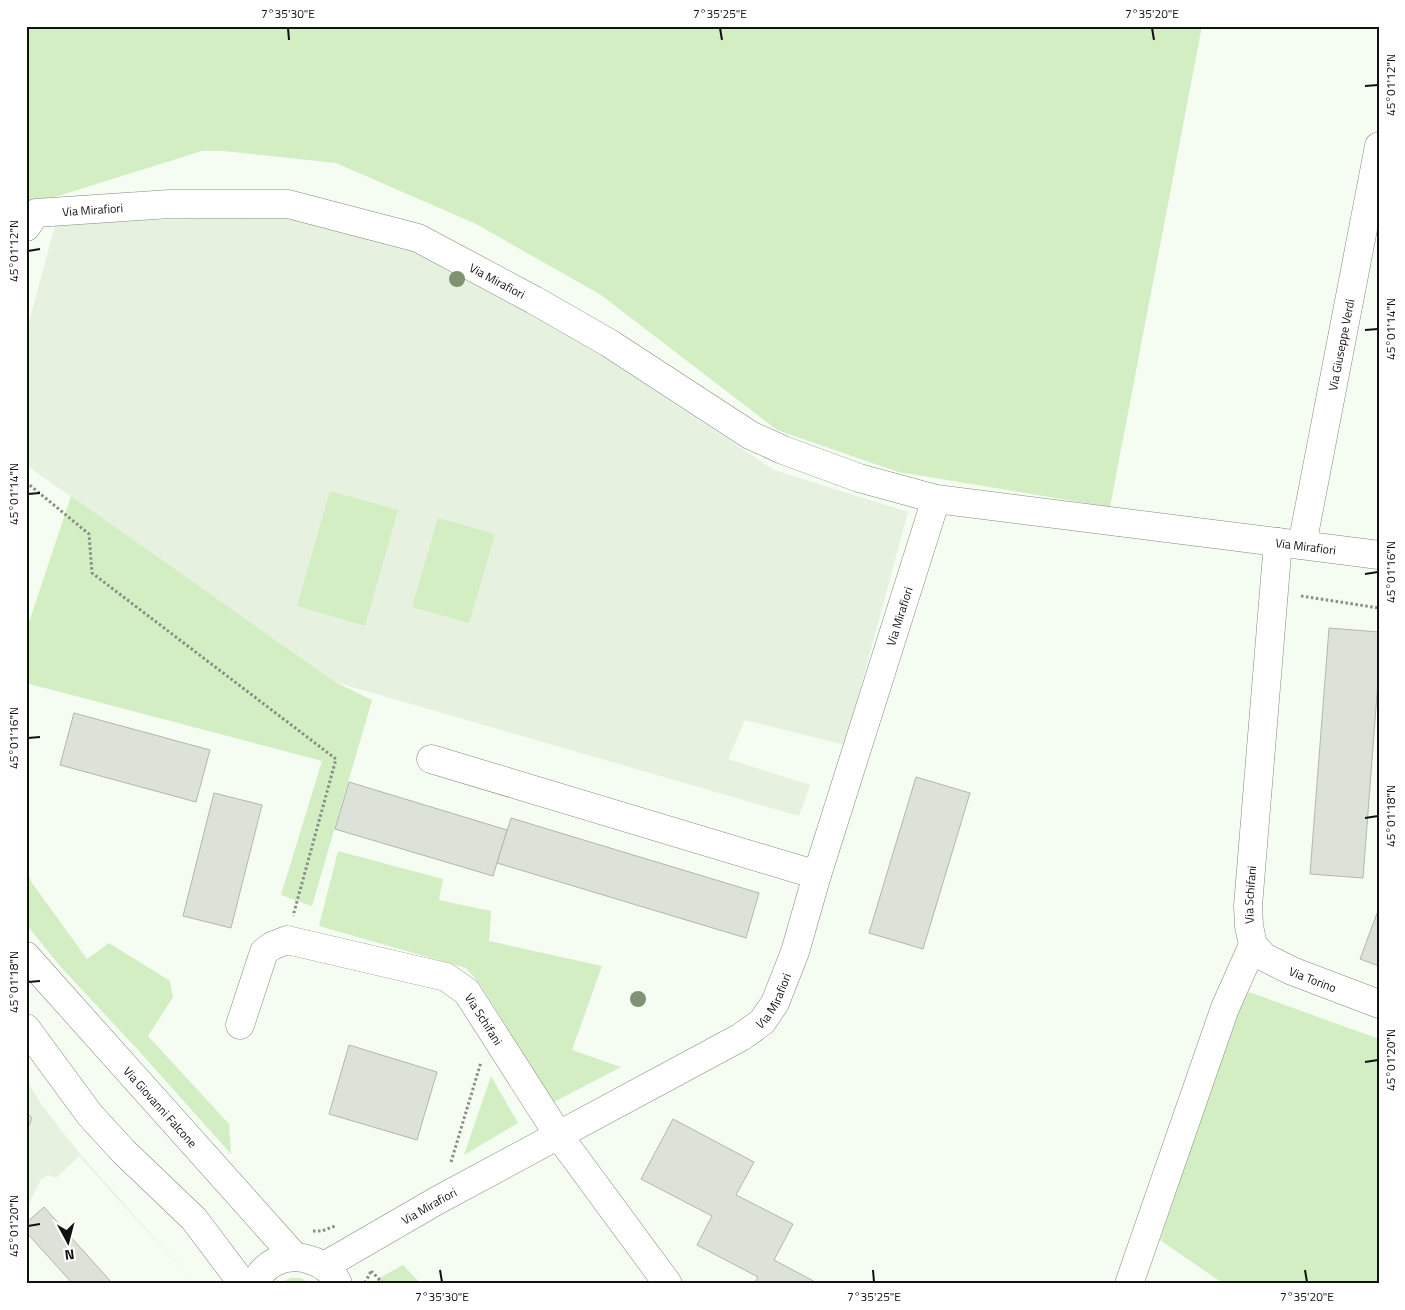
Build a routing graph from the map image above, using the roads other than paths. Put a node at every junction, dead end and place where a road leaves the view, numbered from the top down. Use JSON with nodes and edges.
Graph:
{"nodes":[{"id":1,"x":1379,"y":146,"type":"edge"},
{"id":2,"x":26,"y":227,"type":"edge"},
{"id":3,"x":936,"y":499,"type":"junction"},
{"id":4,"x":1290,"y":543,"type":"junction"},
{"id":5,"x":1379,"y":554,"type":"edge"},
{"id":6,"x":431,"y":759,"type":"dead end"},
{"id":7,"x":817,"y":875,"type":"junction"},
{"id":8,"x":1253,"y":944,"type":"junction"},
{"id":9,"x":26,"y":956,"type":"edge"},
{"id":10,"x":1379,"y":1004,"type":"edge"},
{"id":11,"x":240,"y":1025,"type":"dead end"},
{"id":12,"x":26,"y":1028,"type":"edge"},
{"id":13,"x":559,"y":1136,"type":"junction"},
{"id":14,"x":295,"y":1257,"type":"junction"},
{"id":15,"x":331,"y":1275,"type":"edge"},
{"id":16,"x":243,"y":1284,"type":"edge"},
{"id":17,"x":254,"y":1284,"type":"edge"},
{"id":18,"x":668,"y":1284,"type":"edge"},
{"id":19,"x":1129,"y":1284,"type":"edge"}],
"edges":[{"from":1,"to":4,"type":"street","name":"Via Giuseppe Verdi"},
{"from":2,"to":3,"type":"street","name":"Via Mirafiori"},
{"from":3,"to":4,"type":"street","name":"Via Mirafiori"},
{"from":3,"to":7,"type":"street","name":"Via Mirafiori"},
{"from":4,"to":5,"type":"street","name":"Via Mirafiori"},
{"from":4,"to":8,"type":"street","name":"Via Schifani"},
{"from":6,"to":7,"type":"street"},
{"from":7,"to":13,"type":"street","name":"Via Mirafiori"},
{"from":8,"to":10,"type":"street","name":"Via Torino"},
{"from":8,"to":19,"type":"street"},
{"from":9,"to":14,"type":"street","name":"Via Giovanni Falcone"},
{"from":11,"to":13,"type":"street","name":"Via Schifani"},
{"from":12,"to":16,"type":"street"},
{"from":13,"to":15,"type":"street","name":"Via Mirafiori"},
{"from":13,"to":18,"type":"street","name":"Via Schifani"},
{"from":14,"to":15,"type":"street"},
{"from":14,"to":17,"type":"street"}]}
